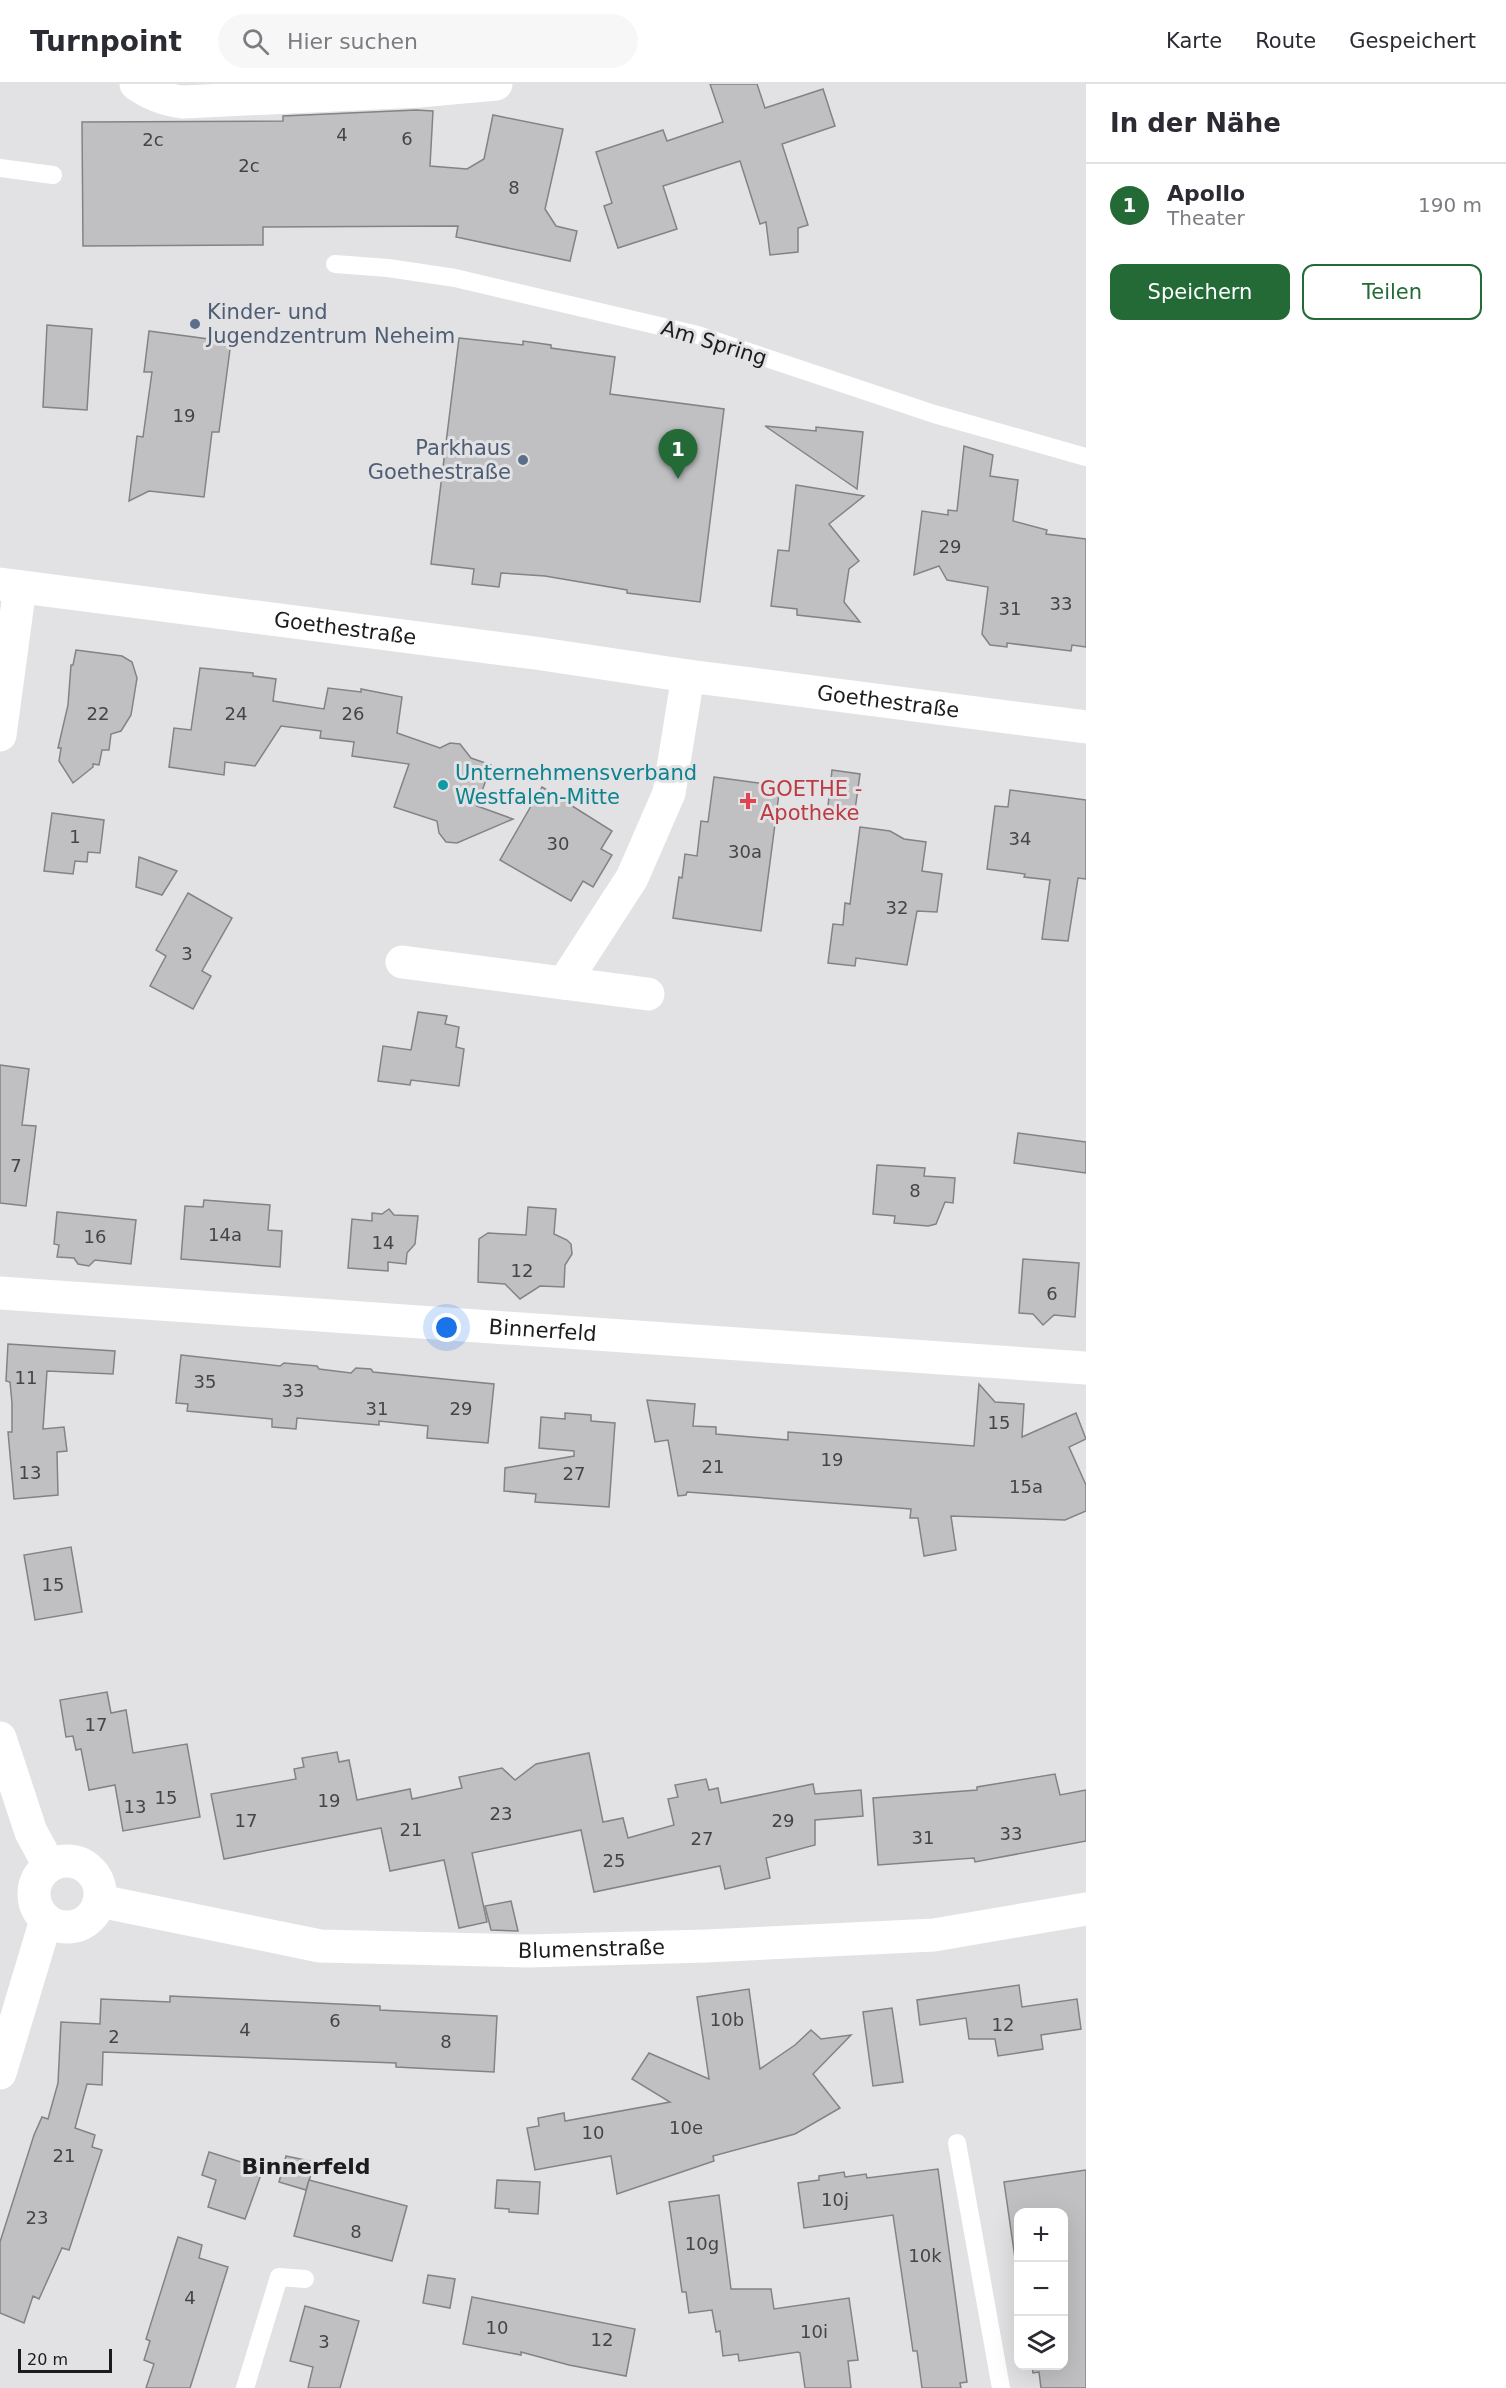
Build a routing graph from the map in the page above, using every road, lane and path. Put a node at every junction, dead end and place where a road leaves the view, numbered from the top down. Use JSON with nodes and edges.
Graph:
{"nodes":[{"id":1,"x":136,"y":84,"type":"edge"},
{"id":2,"x":496,"y":84,"type":"edge"},
{"id":3,"x":0,"y":168,"type":"edge"},
{"id":4,"x":53,"y":175,"type":"dead end"},
{"id":5,"x":335,"y":264,"type":"dead end"},
{"id":6,"x":1086,"y":457,"type":"edge"},
{"id":7,"x":10,"y":586,"type":"edge"},
{"id":8,"x":688,"y":676,"type":"junction"},
{"id":9,"x":1086,"y":727,"type":"edge"},
{"id":10,"x":0,"y":735,"type":"edge"},
{"id":11,"x":402,"y":962,"type":"dead end"},
{"id":12,"x":564,"y":983,"type":"junction"},
{"id":13,"x":648,"y":994,"type":"dead end"},
{"id":14,"x":0,"y":1293,"type":"edge"},
{"id":15,"x":1086,"y":1368,"type":"edge"},
{"id":16,"x":0,"y":1738,"type":"edge"},
{"id":17,"x":12,"y":1816,"type":"edge"},
{"id":18,"x":50,"y":1866,"type":"junction"},
{"id":19,"x":100,"y":1901,"type":"junction"},
{"id":20,"x":1086,"y":1909,"type":"edge"},
{"id":21,"x":46,"y":1920,"type":"junction"},
{"id":22,"x":0,"y":2073,"type":"edge"},
{"id":23,"x":957,"y":2143,"type":"dead end"},
{"id":24,"x":305,"y":2279,"type":"dead end"},
{"id":25,"x":245,"y":2388,"type":"edge"},
{"id":26,"x":1001,"y":2388,"type":"edge"}],
"edges":[{"from":1,"to":2,"type":"street"},
{"from":3,"to":4,"type":"lane"},
{"from":5,"to":6,"type":"lane","name":"Am Spring"},
{"from":7,"to":8,"type":"street","name":"Goethestraße"},
{"from":7,"to":10,"type":"street"},
{"from":8,"to":9,"type":"street","name":"Goethestraße"},
{"from":8,"to":12,"type":"street"},
{"from":11,"to":12,"type":"street"},
{"from":12,"to":13,"type":"street"},
{"from":14,"to":15,"type":"street","name":"Binnerfeld"},
{"from":16,"to":17,"type":"street"},
{"from":17,"to":18,"type":"street"},
{"from":18,"to":19,"type":"street"},
{"from":18,"to":21,"type":"street"},
{"from":19,"to":20,"type":"street","name":"Blumenstraße"},
{"from":19,"to":21,"type":"street"},
{"from":21,"to":22,"type":"street"},
{"from":23,"to":26,"type":"lane"},
{"from":24,"to":25,"type":"lane"}]}
